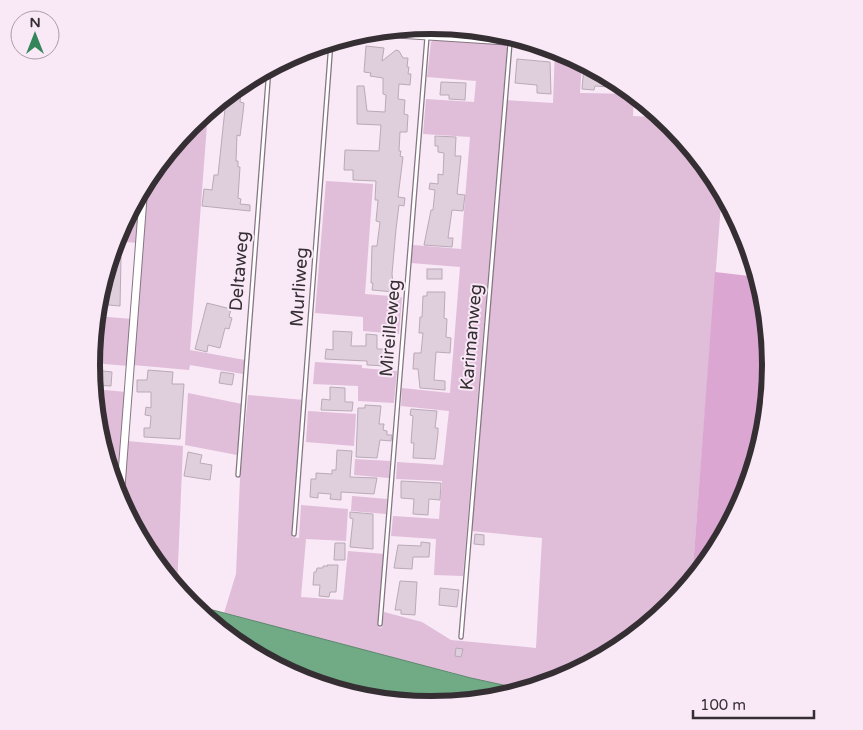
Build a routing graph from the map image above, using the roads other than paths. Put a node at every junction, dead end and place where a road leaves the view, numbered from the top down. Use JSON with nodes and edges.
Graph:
{"nodes":[{"id":1,"x":427,"y":34,"type":"joint"},
{"id":2,"x":482,"y":38,"type":"edge"},
{"id":3,"x":510,"y":43,"type":"edge"},
{"id":4,"x":330,"y":49,"type":"edge"},
{"id":5,"x":268,"y":77,"type":"edge"},
{"id":6,"x":143,"y":203,"type":"edge"},
{"id":7,"x":238,"y":475,"type":"dead end"},
{"id":8,"x":121,"y":481,"type":"edge"},
{"id":9,"x":294,"y":534,"type":"dead end"},
{"id":10,"x":380,"y":624,"type":"dead end"},
{"id":11,"x":462,"y":636,"type":"dead end"}],
"edges":[{"from":1,"to":2,"type":"main road"},
{"from":1,"to":10,"type":"lane","name":"Mireilleweg"},
{"from":3,"to":11,"type":"lane","name":"Karimanweg"},
{"from":4,"to":9,"type":"lane","name":"Murliweg"},
{"from":5,"to":7,"type":"lane","name":"Deltaweg"},
{"from":6,"to":8,"type":"street"}]}
